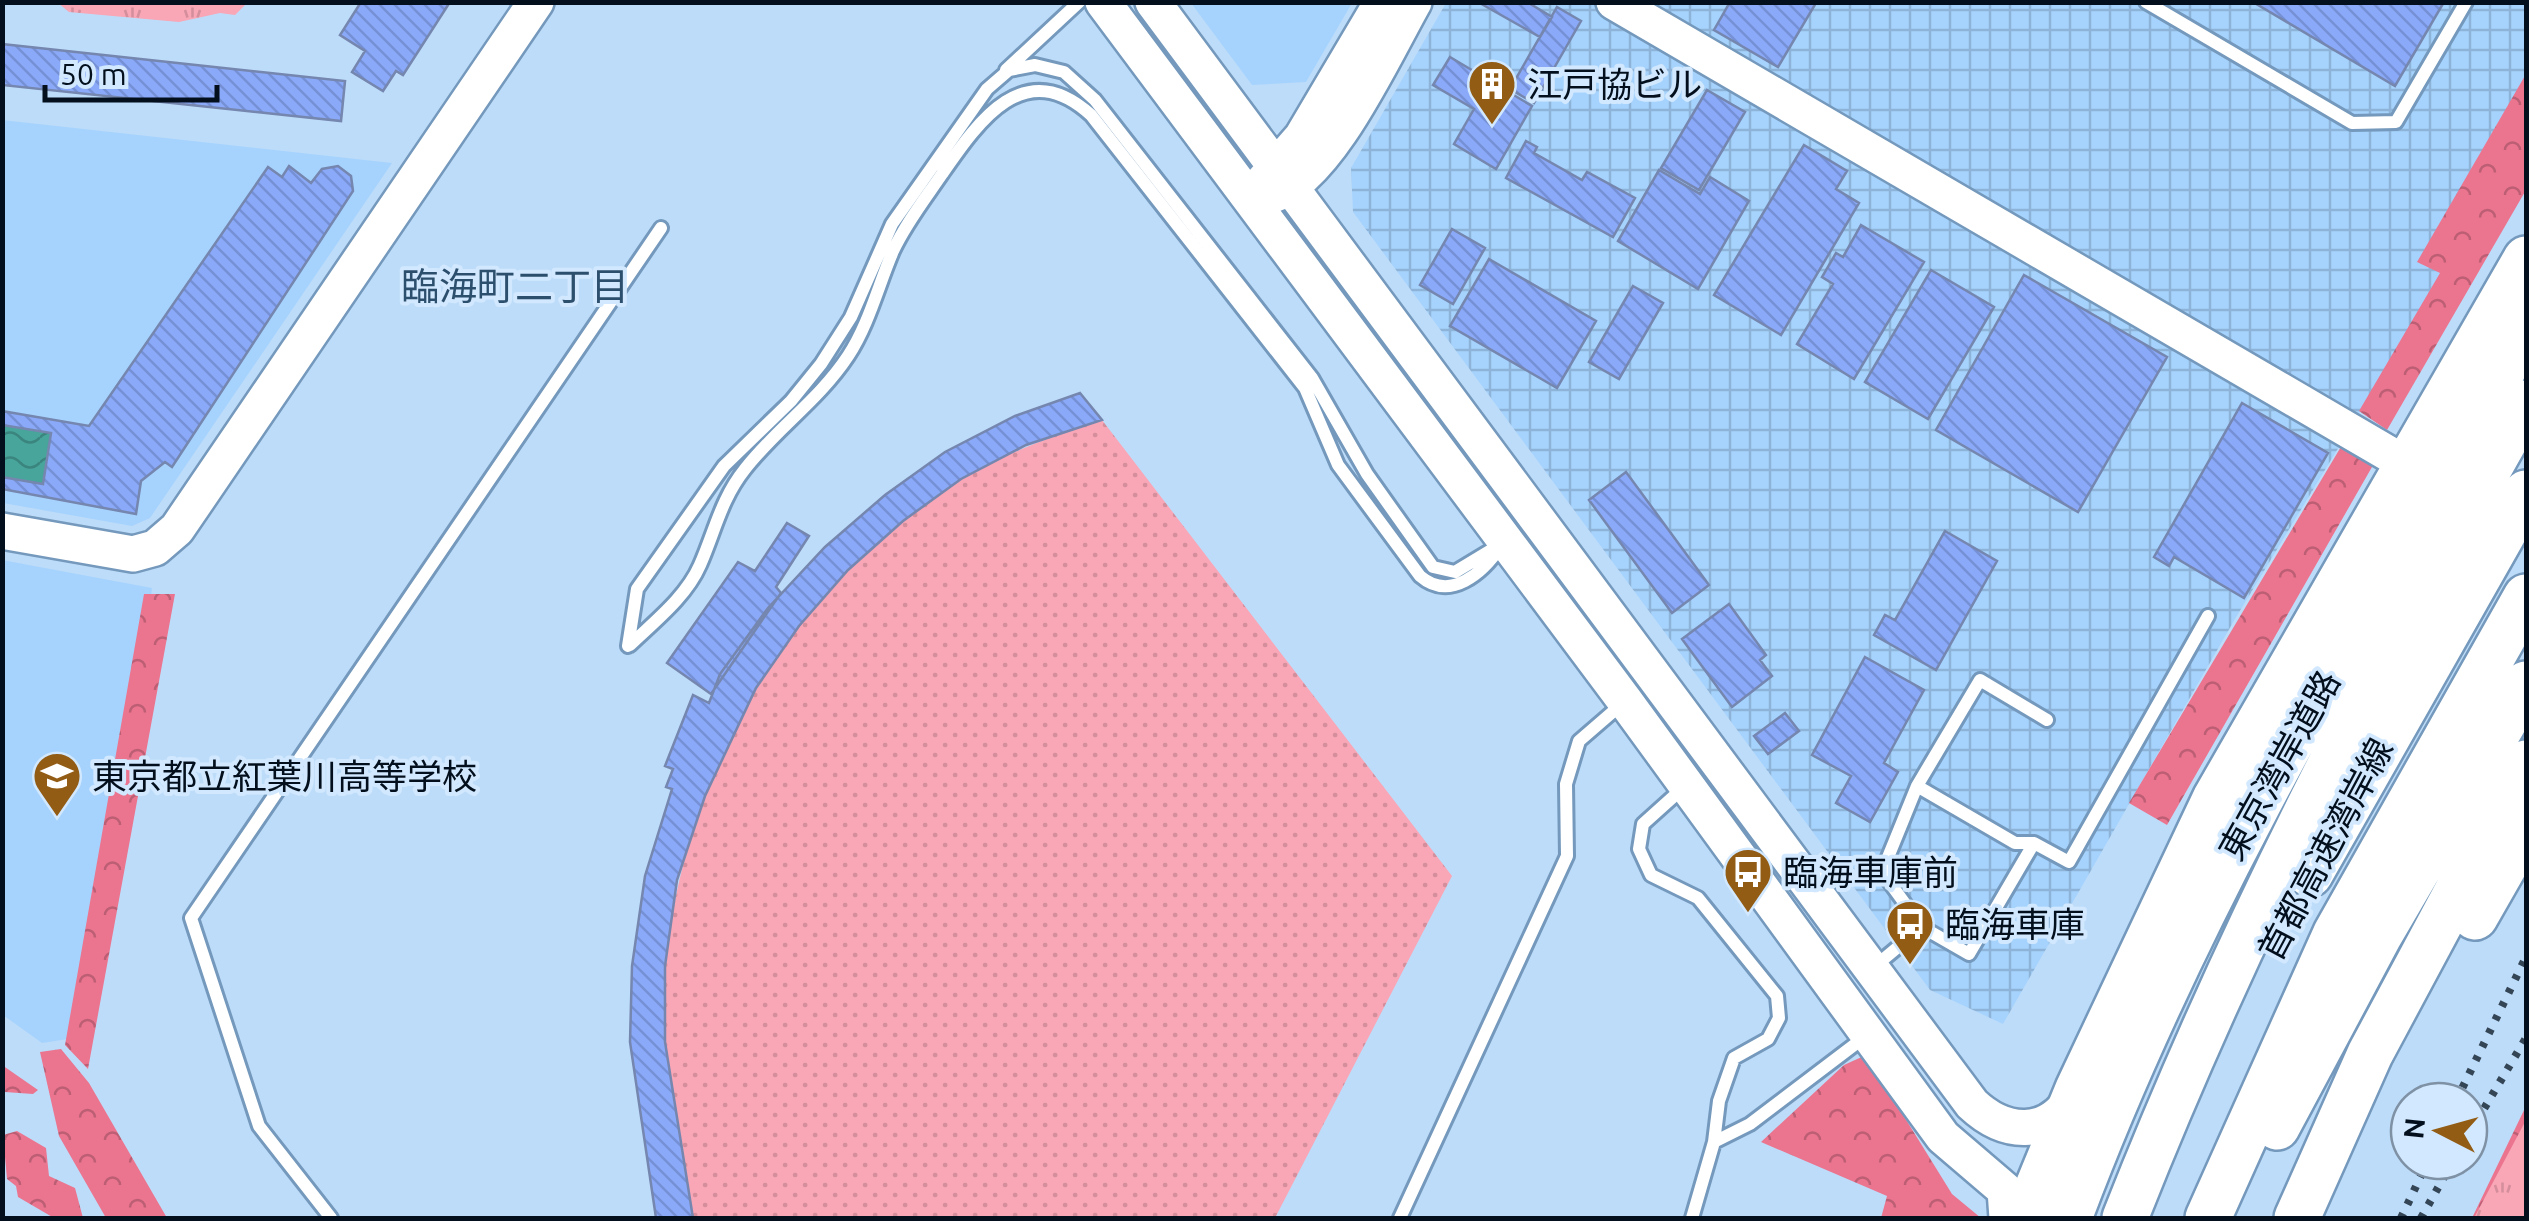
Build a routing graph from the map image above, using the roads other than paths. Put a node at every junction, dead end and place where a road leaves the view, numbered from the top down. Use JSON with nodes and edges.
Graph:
{"nodes":[{"id":1,"x":536,"y":2,"type":"edge"},
{"id":2,"x":1079,"y":2,"type":"edge"},
{"id":3,"x":1103,"y":2,"type":"edge"},
{"id":4,"x":1153,"y":2,"type":"edge"},
{"id":5,"x":1382,"y":2,"type":"edge"},
{"id":6,"x":1414,"y":2,"type":"edge"},
{"id":7,"x":1614,"y":2,"type":"edge"},
{"id":8,"x":2146,"y":2,"type":"edge"},
{"id":9,"x":2466,"y":2,"type":"edge"},
{"id":10,"x":997,"y":79,"type":"junction"},
{"id":11,"x":1284,"y":177,"type":"junction"},
{"id":12,"x":1248,"y":202,"type":"junction"},
{"id":13,"x":661,"y":228,"type":"dead end"},
{"id":14,"x":2526,"y":259,"type":"edge"},
{"id":15,"x":2526,"y":330,"type":"edge"},
{"id":16,"x":2526,"y":403,"type":"edge"},
{"id":17,"x":2408,"y":464,"type":"junction"},
{"id":18,"x":2526,"y":494,"type":"edge"},
{"id":19,"x":1534,"y":515,"type":"junction"},
{"id":20,"x":2,"y":532,"type":"edge"},
{"id":21,"x":1504,"y":543,"type":"junction"},
{"id":22,"x":2526,"y":597,"type":"edge"},
{"id":23,"x":2208,"y":616,"type":"dead end"},
{"id":24,"x":2526,"y":684,"type":"edge"},
{"id":25,"x":1625,"y":702,"type":"junction"},
{"id":26,"x":2361,"y":702,"type":"junction"},
{"id":27,"x":2047,"y":720,"type":"dead end"},
{"id":28,"x":2526,"y":762,"type":"edge"},
{"id":29,"x":1686,"y":785,"type":"junction"},
{"id":30,"x":1917,"y":786,"type":"junction"},
{"id":31,"x":2526,"y":828,"type":"edge"},
{"id":32,"x":2034,"y":843,"type":"junction"},
{"id":33,"x":1922,"y":927,"type":"junction"},
{"id":34,"x":1871,"y":969,"type":"junction"},
{"id":35,"x":1838,"y":994,"type":"junction"},
{"id":36,"x":1916,"y":1028,"type":"junction"},
{"id":37,"x":1874,"y":1044,"type":"junction"},
{"id":38,"x":2094,"y":1099,"type":"junction"},
{"id":39,"x":1714,"y":1142,"type":"junction"},
{"id":40,"x":2268,"y":1145,"type":"junction"},
{"id":41,"x":2169,"y":1172,"type":"junction"},
{"id":42,"x":331,"y":1218,"type":"edge"},
{"id":43,"x":1400,"y":1218,"type":"edge"},
{"id":44,"x":1692,"y":1218,"type":"edge"},
{"id":45,"x":2007,"y":1218,"type":"edge"},
{"id":46,"x":2025,"y":1218,"type":"edge"},
{"id":47,"x":2069,"y":1218,"type":"edge"},
{"id":48,"x":2124,"y":1218,"type":"edge"},
{"id":49,"x":2151,"y":1218,"type":"edge"},
{"id":50,"x":2208,"y":1218,"type":"edge"},
{"id":51,"x":2227,"y":1218,"type":"edge"},
{"id":52,"x":2238,"y":1218,"type":"edge"},
{"id":53,"x":2297,"y":1218,"type":"edge"},
{"id":54,"x":2330,"y":1218,"type":"edge"}],
"edges":[{"from":1,"to":20,"type":"street"},
{"from":2,"to":10,"type":"lane"},
{"from":3,"to":12,"type":"street"},
{"from":4,"to":11,"type":"street"},
{"from":5,"to":11,"type":"street"},
{"from":6,"to":11,"type":"street"},
{"from":7,"to":17,"type":"street"},
{"from":8,"to":9,"type":"lane"},
{"from":10,"to":21,"type":"lane"},
{"from":10,"to":21,"type":"lane"},
{"from":11,"to":12,"type":"street"},
{"from":11,"to":19,"type":"street"},
{"from":12,"to":21,"type":"street"},
{"from":13,"to":42,"type":"lane"},
{"from":14,"to":17,"type":"highway"},
{"from":15,"to":38,"type":"highway","name":"東京湾岸道路"},
{"from":16,"to":26,"type":"highway"},
{"from":17,"to":38,"type":"highway"},
{"from":18,"to":41,"type":"highway","name":"首都高速湾岸線"},
{"from":19,"to":21,"type":"street"},
{"from":19,"to":34,"type":"street"},
{"from":21,"to":25,"type":"street"},
{"from":22,"to":50,"type":"highway","name":"首都高速湾岸線"},
{"from":23,"to":32,"type":"lane"},
{"from":24,"to":40,"type":"highway"},
{"from":25,"to":29,"type":"street"},
{"from":25,"to":43,"type":"lane"},
{"from":26,"to":41,"type":"highway"},
{"from":26,"to":48,"type":"highway"},
{"from":27,"to":30,"type":"lane"},
{"from":28,"to":53,"type":"highway"},
{"from":29,"to":35,"type":"street"},
{"from":29,"to":39,"type":"lane"},
{"from":30,"to":32,"type":"lane"},
{"from":30,"to":33,"type":"lane"},
{"from":31,"to":54,"type":"highway"},
{"from":32,"to":33,"type":"lane"},
{"from":33,"to":34,"type":"lane"},
{"from":34,"to":35,"type":"street"},
{"from":34,"to":36,"type":"street"},
{"from":35,"to":37,"type":"street"},
{"from":36,"to":37,"type":"street"},
{"from":36,"to":38,"type":"street"},
{"from":37,"to":39,"type":"lane"},
{"from":37,"to":45,"type":"street"},
{"from":38,"to":46,"type":"highway"},
{"from":38,"to":47,"type":"highway","name":"東京湾岸道路"},
{"from":39,"to":44,"type":"lane"},
{"from":40,"to":51,"type":"highway"},
{"from":40,"to":52,"type":"highway"},
{"from":41,"to":49,"type":"highway","name":"首都高速湾岸線"}]}
